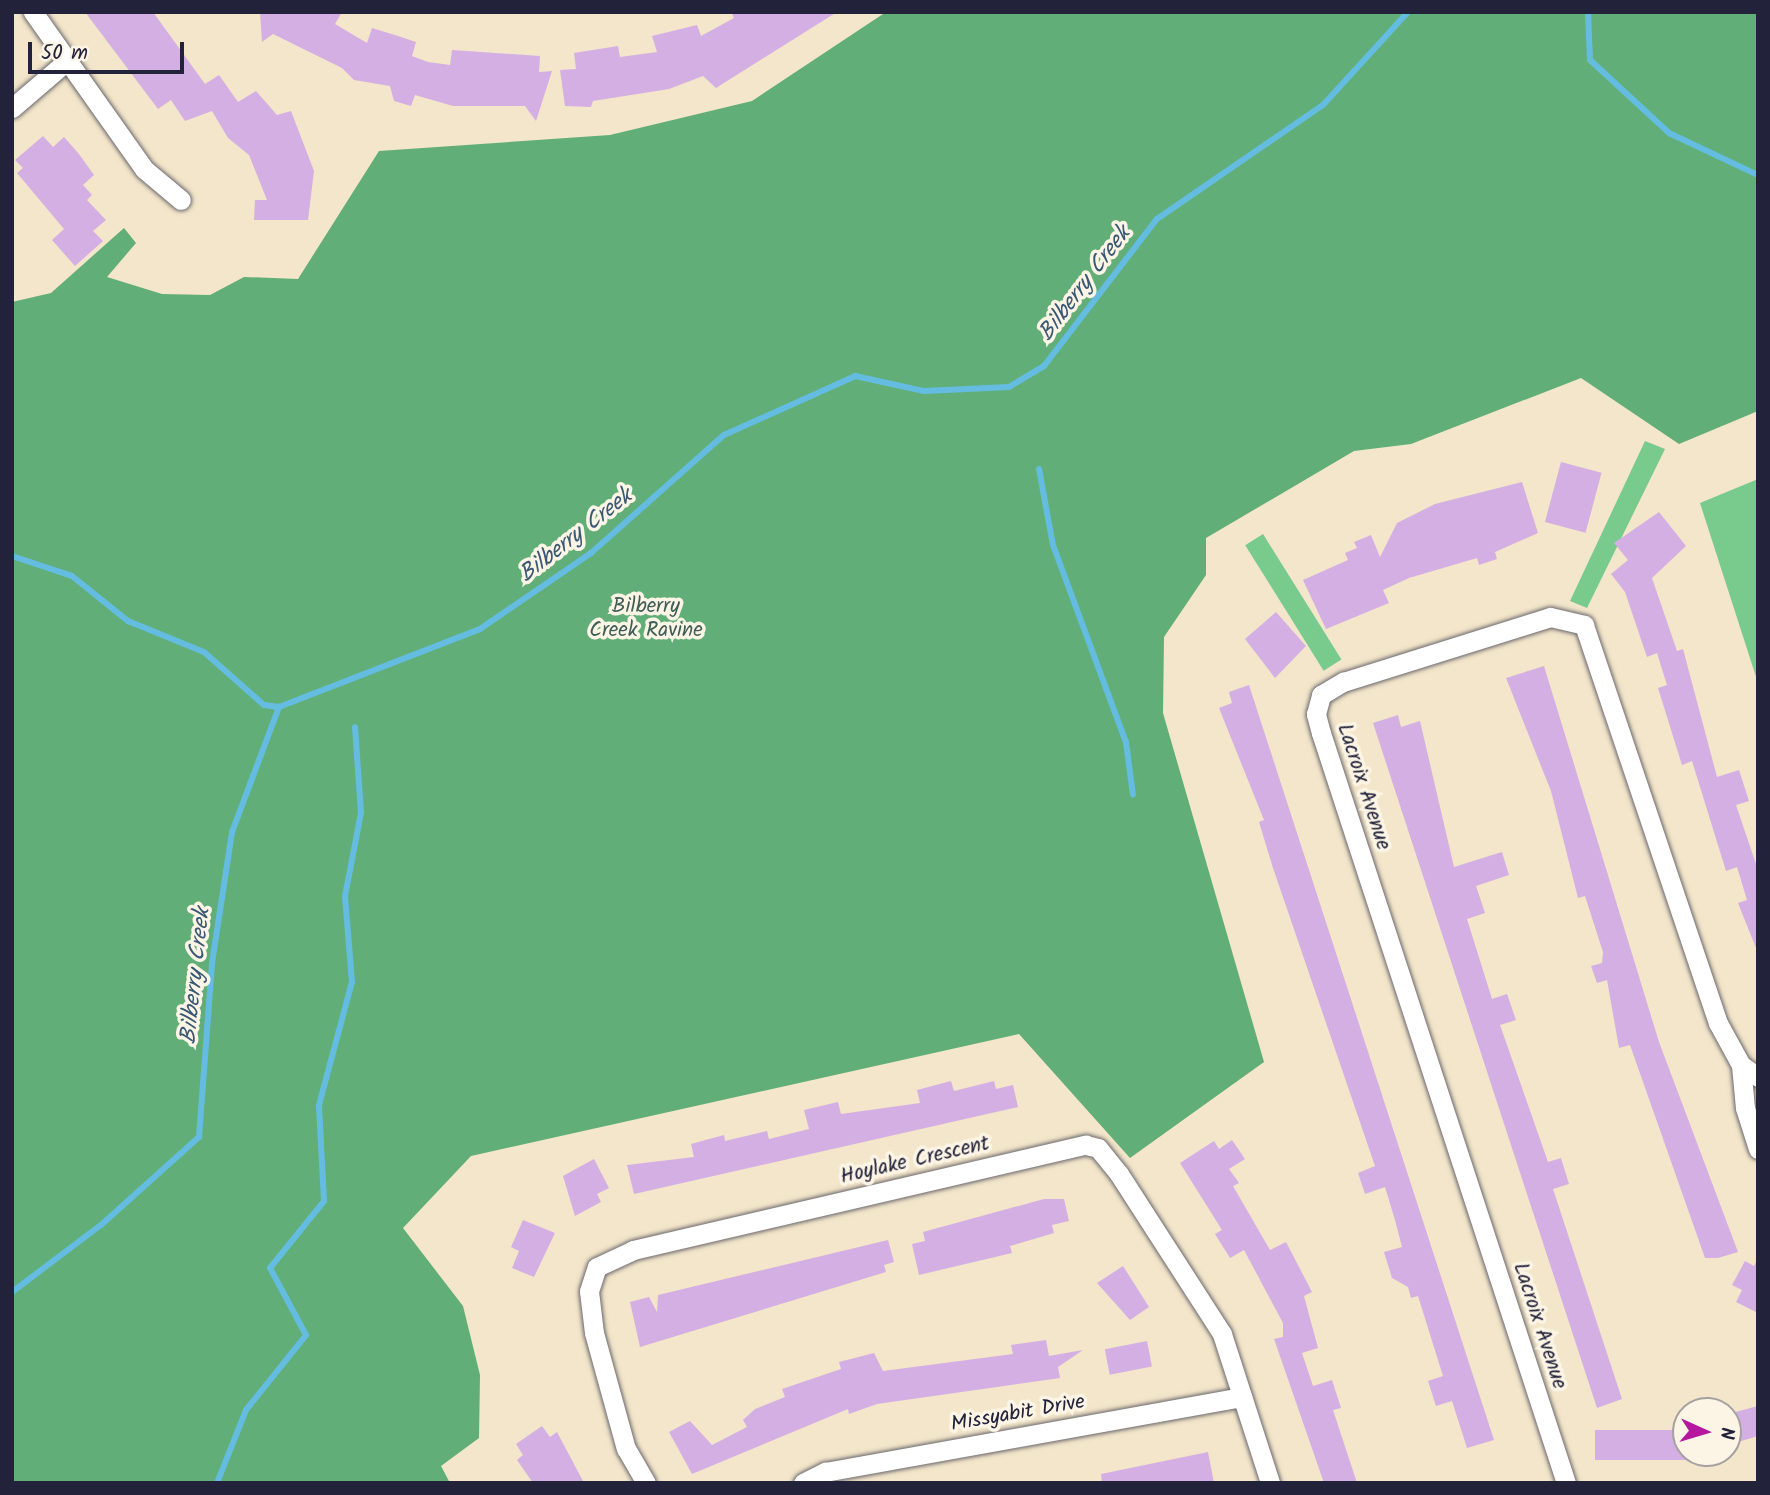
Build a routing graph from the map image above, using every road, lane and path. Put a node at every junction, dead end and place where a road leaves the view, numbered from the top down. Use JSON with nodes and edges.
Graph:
{"nodes":[{"id":1,"x":33,"y":12,"type":"edge"},
{"id":2,"x":68,"y":60,"type":"junction"},
{"id":3,"x":12,"y":108,"type":"edge"},
{"id":4,"x":181,"y":200,"type":"dead end"},
{"id":5,"x":1741,"y":1065,"type":"junction"},
{"id":6,"x":1758,"y":1077,"type":"edge"},
{"id":7,"x":1758,"y":1149,"type":"edge"},
{"id":8,"x":1242,"y":1396,"type":"junction"},
{"id":9,"x":646,"y":1483,"type":"edge"},
{"id":10,"x":803,"y":1483,"type":"edge"},
{"id":11,"x":1269,"y":1483,"type":"edge"},
{"id":12,"x":1566,"y":1483,"type":"edge"}],
"edges":[{"from":1,"to":2,"type":"street"},
{"from":2,"to":3,"type":"street"},
{"from":2,"to":4,"type":"street"},
{"from":5,"to":6,"type":"street","name":"Lacroix Avenue"},
{"from":5,"to":7,"type":"street","name":"Lacroix Avenue"},
{"from":5,"to":12,"type":"street","name":"Lacroix Avenue"},
{"from":8,"to":9,"type":"street","name":"Hoylake Crescent"},
{"from":8,"to":10,"type":"street","name":"Missyabit Drive"},
{"from":8,"to":11,"type":"street","name":"Hoylake Crescent"}]}
